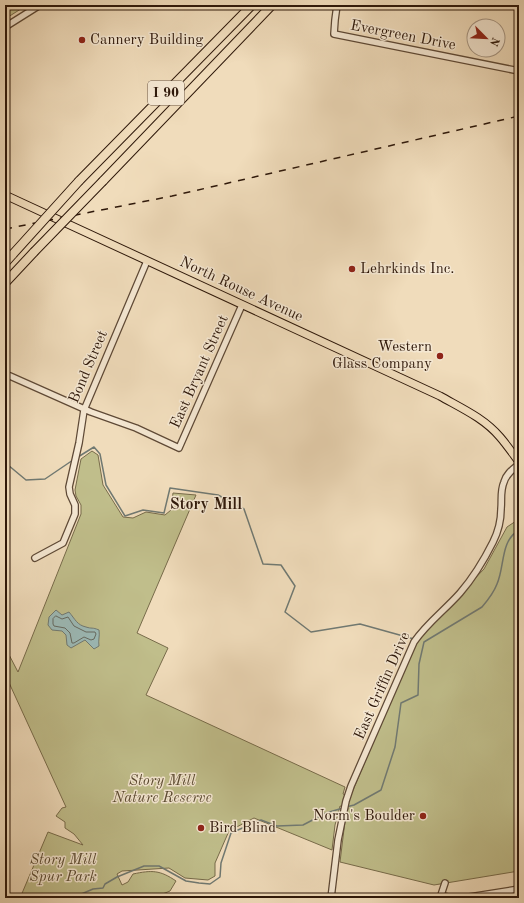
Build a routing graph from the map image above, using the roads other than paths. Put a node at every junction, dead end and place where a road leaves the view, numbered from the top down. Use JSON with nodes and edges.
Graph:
{"nodes":[{"id":1,"x":40,"y":5,"type":"edge"},
{"id":2,"x":252,"y":5,"type":"edge"},
{"id":3,"x":272,"y":5,"type":"edge"},
{"id":4,"x":337,"y":5,"type":"edge"},
{"id":5,"x":5,"y":27,"type":"edge"},
{"id":6,"x":519,"y":71,"type":"edge"},
{"id":7,"x":5,"y":196,"type":"edge"},
{"id":8,"x":147,"y":261,"type":"junction"},
{"id":9,"x":5,"y":263,"type":"edge"},
{"id":10,"x":5,"y":283,"type":"edge"},
{"id":11,"x":242,"y":305,"type":"junction"},
{"id":12,"x":5,"y":375,"type":"edge"},
{"id":13,"x":84,"y":409,"type":"junction"},
{"id":14,"x":519,"y":463,"type":"edge"},
{"id":15,"x":35,"y":558,"type":"dead end"},
{"id":16,"x":445,"y":883,"type":"dead end"},
{"id":17,"x":519,"y":889,"type":"edge"},
{"id":18,"x":501,"y":892,"type":"junction"},
{"id":19,"x":440,"y":896,"type":"edge"},
{"id":20,"x":331,"y":898,"type":"edge"},
{"id":21,"x":452,"y":898,"type":"edge"},
{"id":22,"x":463,"y":898,"type":"edge"},
{"id":23,"x":503,"y":898,"type":"edge"}],
"edges":[{"from":1,"to":5,"type":"street"},
{"from":2,"to":9,"type":"highway","number":"I 90","bridge":true},
{"from":3,"to":10,"type":"highway","number":"I 90","bridge":true},
{"from":4,"to":6,"type":"street","name":"Evergreen Drive"},
{"from":7,"to":8,"type":"main road","name":"North Rouse Avenue"},
{"from":8,"to":11,"type":"main road","name":"North Rouse Avenue"},
{"from":8,"to":13,"type":"street","name":"Bond Street"},
{"from":11,"to":13,"type":"street","name":"East Bryant Street"},
{"from":11,"to":14,"type":"main road","name":"North Rouse Avenue"},
{"from":12,"to":13,"type":"street"},
{"from":13,"to":15,"type":"street","name":"Bond Street"},
{"from":14,"to":20,"type":"street","name":"East Griffin Drive"},
{"from":16,"to":19,"type":"street"},
{"from":17,"to":18,"type":"street"},
{"from":18,"to":22,"type":"street"},
{"from":18,"to":23,"type":"street"},
{"from":19,"to":21,"type":"street"}]}
